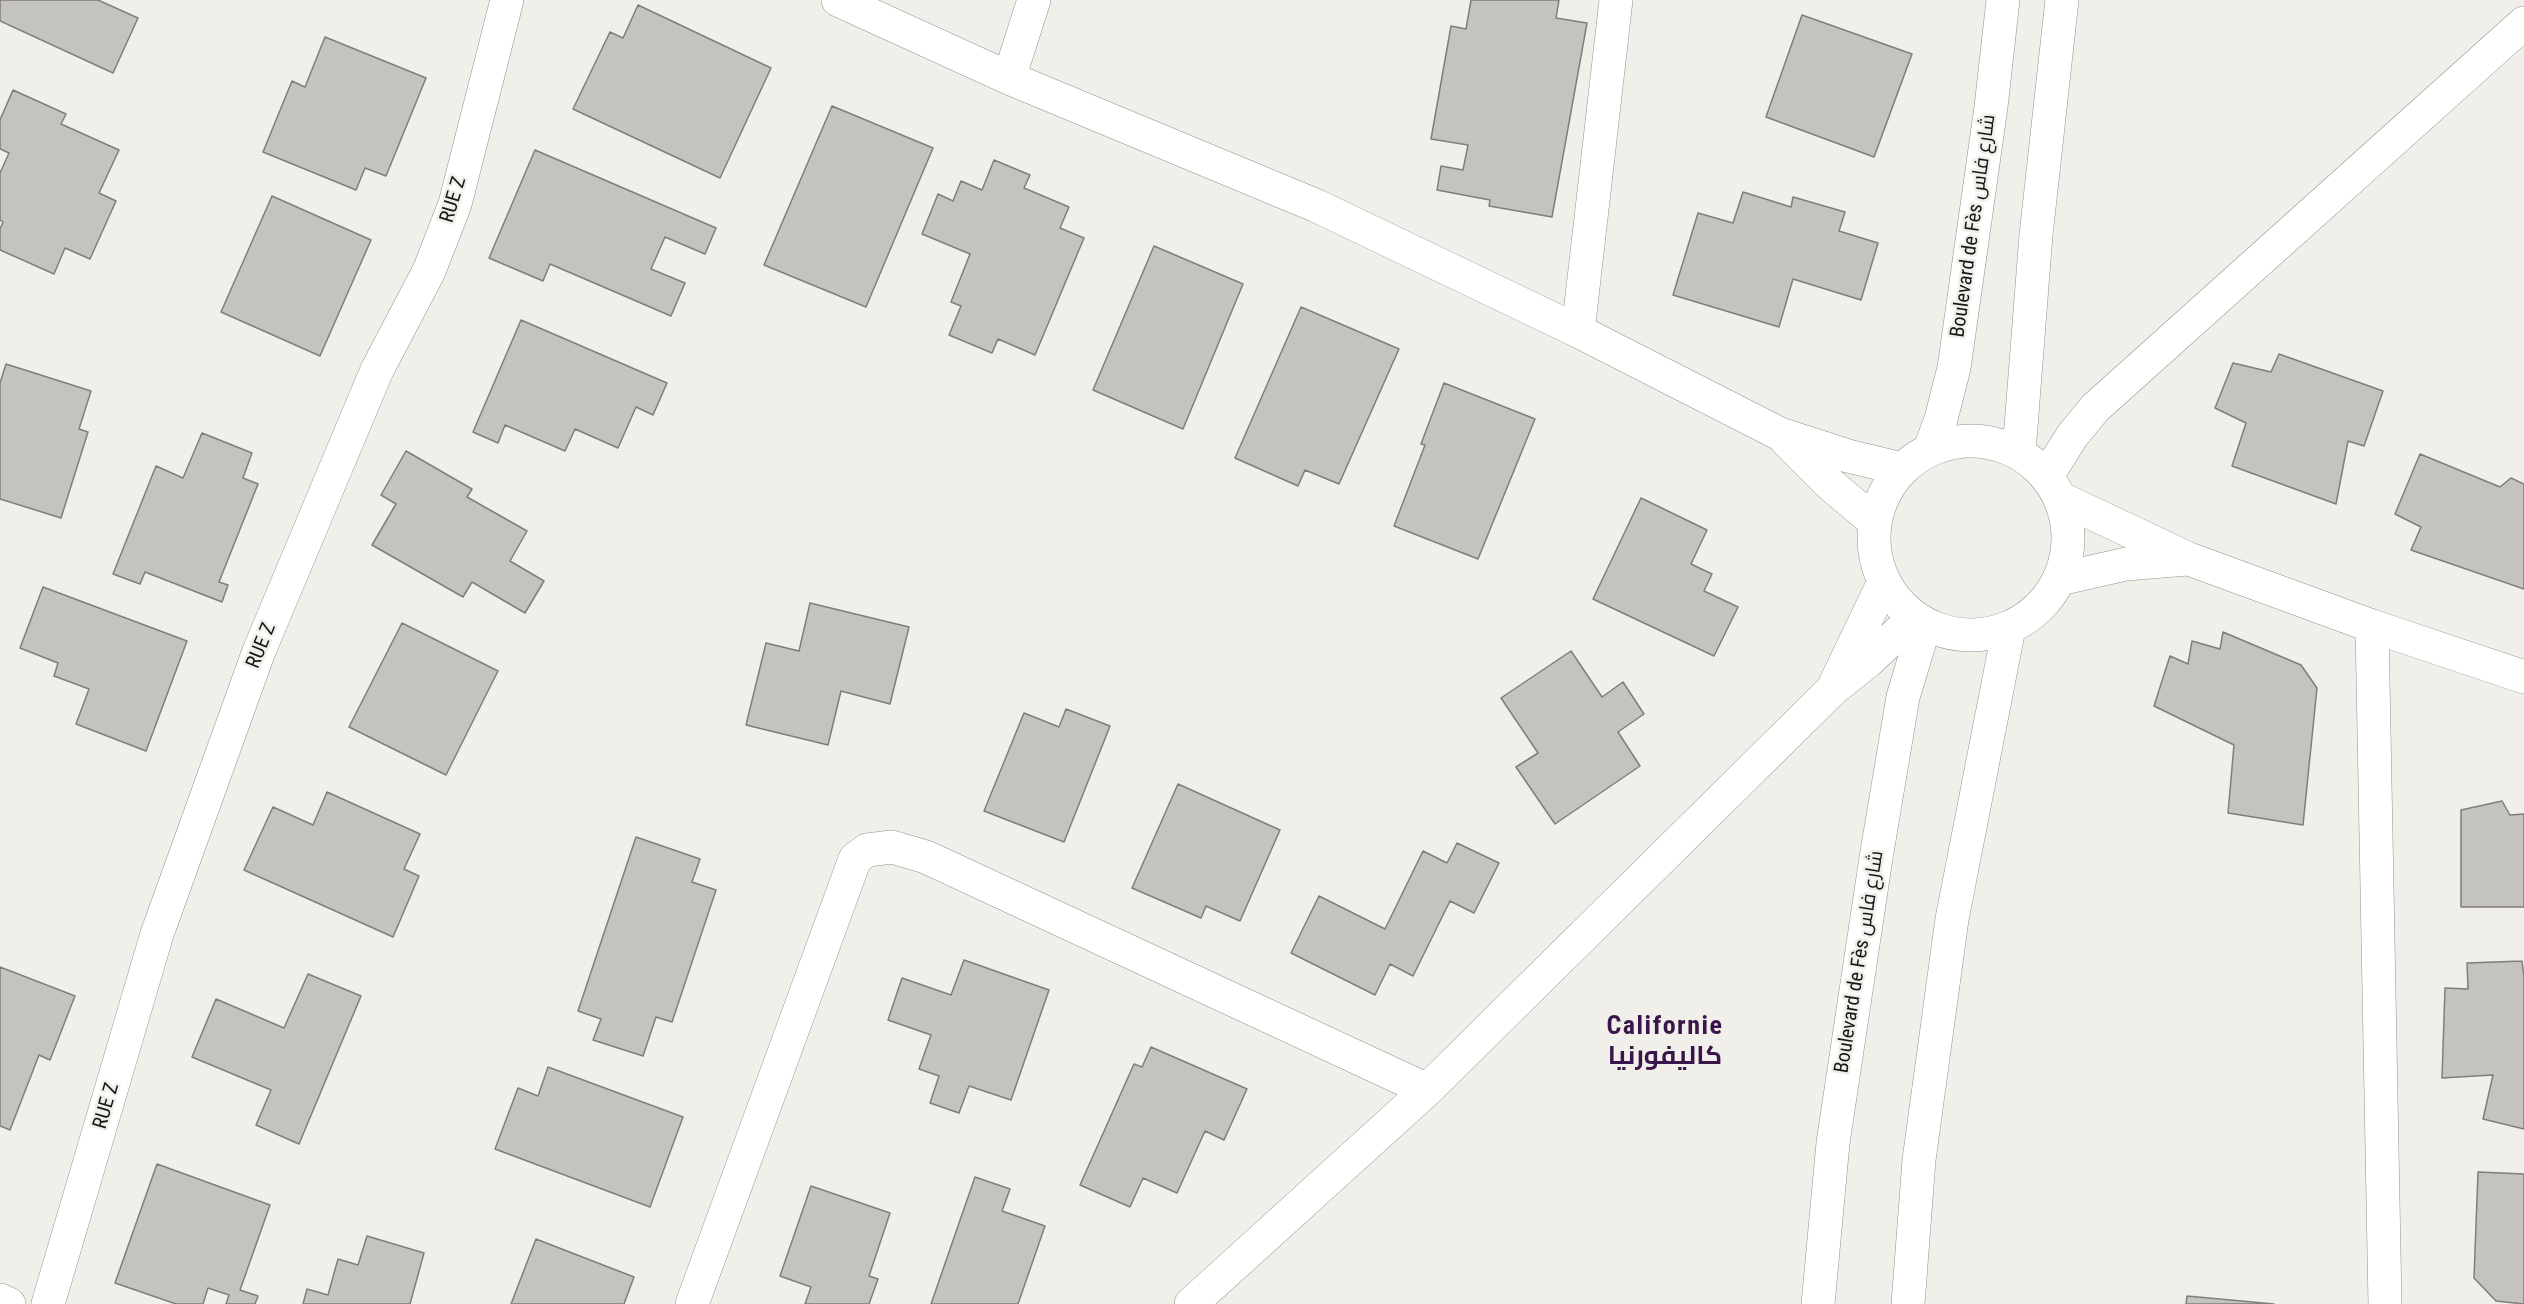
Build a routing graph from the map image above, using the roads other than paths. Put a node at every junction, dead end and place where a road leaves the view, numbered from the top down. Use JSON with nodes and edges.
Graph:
{"nodes":[{"id":1,"x":507,"y":0,"type":"edge"},
{"id":2,"x":838,"y":0,"type":"edge"},
{"id":3,"x":1034,"y":0,"type":"edge"},
{"id":4,"x":1616,"y":0,"type":"edge"},
{"id":5,"x":2003,"y":0,"type":"edge"},
{"id":6,"x":2062,"y":0,"type":"edge"},
{"id":7,"x":2524,"y":22,"type":"edge"},
{"id":8,"x":1009,"y":78,"type":"junction"},
{"id":9,"x":1578,"y":332,"type":"junction"},
{"id":10,"x":1780,"y":434,"type":"junction"},
{"id":11,"x":1930,"y":449,"type":"junction"},
{"id":12,"x":2019,"y":452,"type":"junction"},
{"id":13,"x":1902,"y":469,"type":"junction"},
{"id":14,"x":2054,"y":488,"type":"junction"},
{"id":15,"x":1875,"y":522,"type":"junction"},
{"id":16,"x":2189,"y":559,"type":"junction"},
{"id":17,"x":2060,"y":579,"type":"junction"},
{"id":18,"x":1884,"y":582,"type":"junction"},
{"id":19,"x":1919,"y":621,"type":"junction"},
{"id":20,"x":2372,"y":626,"type":"junction"},
{"id":21,"x":2009,"y":628,"type":"junction"},
{"id":22,"x":2524,"y":677,"type":"edge"},
{"id":23,"x":1833,"y":689,"type":"junction"},
{"id":24,"x":1427,"y":1090,"type":"junction"},
{"id":25,"x":0,"y":1300,"type":"edge"},
{"id":26,"x":9,"y":1304,"type":"edge"},
{"id":27,"x":48,"y":1304,"type":"edge"},
{"id":28,"x":692,"y":1304,"type":"edge"},
{"id":29,"x":1191,"y":1304,"type":"edge"},
{"id":30,"x":1818,"y":1304,"type":"edge"},
{"id":31,"x":1908,"y":1304,"type":"edge"},
{"id":32,"x":2385,"y":1304,"type":"edge"}],
"edges":[{"from":1,"to":27,"type":"street","name":"RUE Z"},
{"from":2,"to":8,"type":"street"},
{"from":3,"to":8,"type":"street"},
{"from":4,"to":9,"type":"street"},
{"from":5,"to":11,"type":"street","name":"Boulevard de Fès شارع فاس"},
{"from":6,"to":12,"type":"street"},
{"from":7,"to":14,"type":"street"},
{"from":8,"to":9,"type":"street"},
{"from":9,"to":10,"type":"street"},
{"from":10,"to":13,"type":"street"},
{"from":10,"to":15,"type":"street"},
{"from":11,"to":12,"type":"street"},
{"from":11,"to":13,"type":"street"},
{"from":12,"to":14,"type":"street"},
{"from":13,"to":15,"type":"street"},
{"from":14,"to":16,"type":"street"},
{"from":14,"to":17,"type":"street"},
{"from":15,"to":18,"type":"street"},
{"from":16,"to":17,"type":"street"},
{"from":16,"to":20,"type":"street"},
{"from":17,"to":21,"type":"street"},
{"from":18,"to":19,"type":"street"},
{"from":18,"to":23,"type":"street"},
{"from":19,"to":21,"type":"street"},
{"from":19,"to":23,"type":"street"},
{"from":19,"to":30,"type":"street","name":"Boulevard de Fès شارع فاس"},
{"from":20,"to":22,"type":"street"},
{"from":20,"to":32,"type":"street"},
{"from":21,"to":31,"type":"street"},
{"from":23,"to":24,"type":"street"},
{"from":24,"to":28,"type":"street"},
{"from":24,"to":29,"type":"street"},
{"from":25,"to":26,"type":"street"}]}
